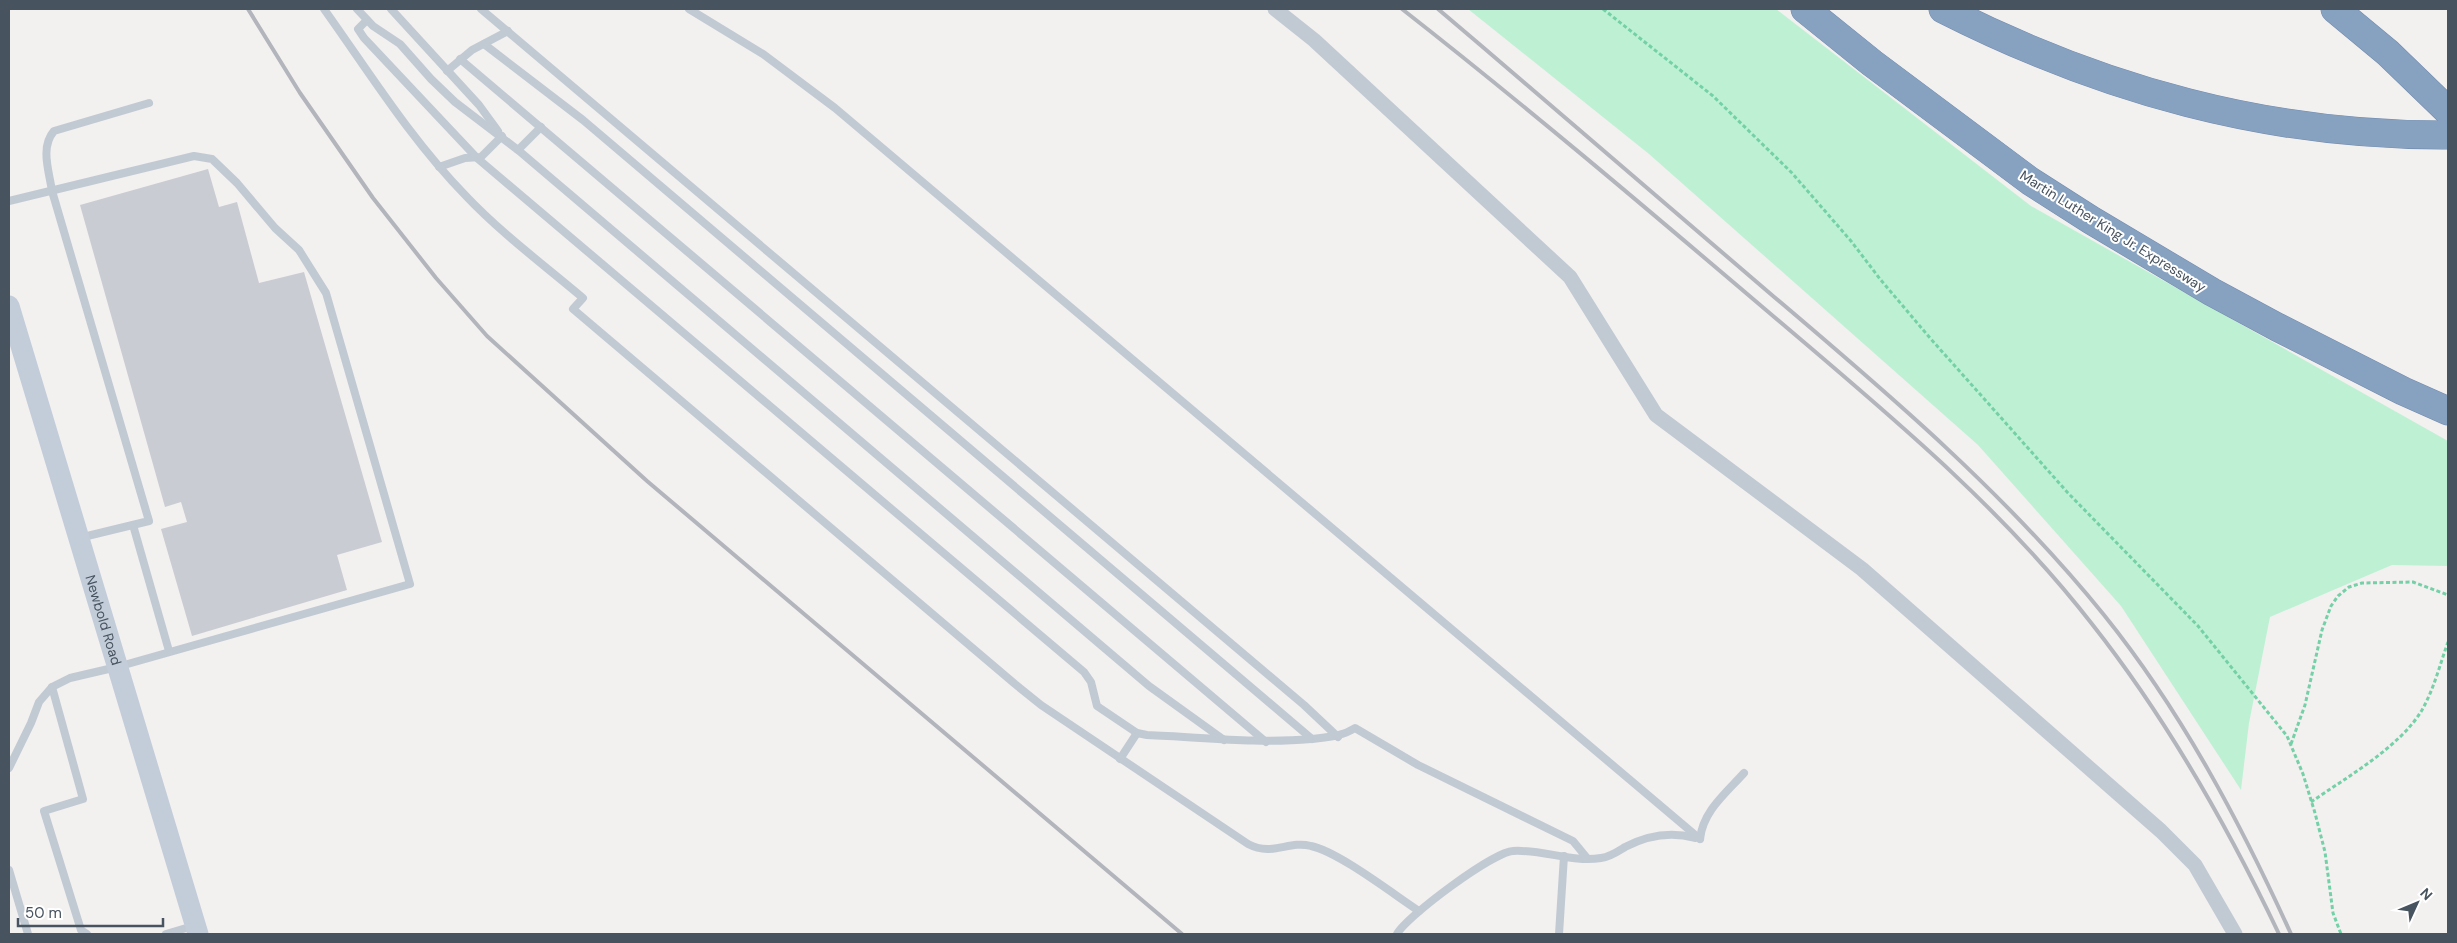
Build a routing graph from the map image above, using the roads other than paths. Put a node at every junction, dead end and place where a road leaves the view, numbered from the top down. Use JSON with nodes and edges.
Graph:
{"nodes":[{"id":1,"x":324,"y":9,"type":"edge"},
{"id":2,"x":357,"y":9,"type":"edge"},
{"id":3,"x":391,"y":9,"type":"edge"},
{"id":4,"x":481,"y":9,"type":"edge"},
{"id":5,"x":689,"y":9,"type":"edge"},
{"id":6,"x":1275,"y":9,"type":"edge"},
{"id":7,"x":1943,"y":9,"type":"edge"},
{"id":8,"x":2335,"y":9,"type":"edge"},
{"id":9,"x":2348,"y":9,"type":"edge"},
{"id":10,"x":1810,"y":14,"type":"edge"},
{"id":11,"x":367,"y":20,"type":"junction"},
{"id":12,"x":508,"y":32,"type":"junction"},
{"id":13,"x":484,"y":44,"type":"junction"},
{"id":14,"x":460,"y":59,"type":"junction"},
{"id":15,"x":447,"y":71,"type":"junction"},
{"id":16,"x":2424,"y":87,"type":"junction"},
{"id":17,"x":149,"y":102,"type":"dead end"},
{"id":18,"x":2448,"y":111,"type":"edge"},
{"id":19,"x":541,"y":127,"type":"junction"},
{"id":20,"x":2448,"y":135,"type":"edge"},
{"id":21,"x":502,"y":136,"type":"junction"},
{"id":22,"x":518,"y":150,"type":"junction"},
{"id":23,"x":477,"y":158,"type":"junction"},
{"id":24,"x":439,"y":166,"type":"junction"},
{"id":25,"x":52,"y":191,"type":"junction"},
{"id":26,"x":9,"y":201,"type":"edge"},
{"id":27,"x":9,"y":306,"type":"edge"},
{"id":28,"x":2448,"y":411,"type":"edge"},
{"id":29,"x":133,"y":526,"type":"junction"},
{"id":30,"x":77,"y":539,"type":"junction"},
{"id":31,"x":169,"y":651,"type":"junction"},
{"id":32,"x":116,"y":667,"type":"junction"},
{"id":33,"x":52,"y":687,"type":"junction"},
{"id":34,"x":1138,"y":733,"type":"junction"},
{"id":35,"x":1338,"y":737,"type":"junction"},
{"id":36,"x":1312,"y":739,"type":"junction"},
{"id":37,"x":1226,"y":741,"type":"junction"},
{"id":38,"x":1266,"y":742,"type":"junction"},
{"id":39,"x":1120,"y":758,"type":"junction"},
{"id":40,"x":9,"y":768,"type":"edge"},
{"id":41,"x":1744,"y":773,"type":"dead end"},
{"id":42,"x":1700,"y":839,"type":"junction"},
{"id":43,"x":1564,"y":856,"type":"junction"},
{"id":44,"x":1587,"y":858,"type":"junction"},
{"id":45,"x":9,"y":870,"type":"edge"},
{"id":46,"x":1419,"y":911,"type":"junction"},
{"id":47,"x":196,"y":930,"type":"edge"},
{"id":48,"x":28,"y":934,"type":"edge"},
{"id":49,"x":86,"y":934,"type":"edge"},
{"id":50,"x":166,"y":934,"type":"edge"},
{"id":51,"x":1397,"y":934,"type":"edge"},
{"id":52,"x":1559,"y":934,"type":"edge"},
{"id":53,"x":2235,"y":934,"type":"edge"}],
"edges":[{"from":1,"to":24,"type":"lane"},
{"from":2,"to":11,"type":"lane"},
{"from":3,"to":15,"type":"lane"},
{"from":4,"to":12,"type":"lane"},
{"from":5,"to":42,"type":"lane"},
{"from":6,"to":53,"type":"street"},
{"from":7,"to":20,"type":"highway"},
{"from":8,"to":16,"type":"highway"},
{"from":9,"to":16,"type":"highway"},
{"from":10,"to":28,"type":"highway","name":"Martin Luther King Jr. Expressway"},
{"from":11,"to":21,"type":"lane"},
{"from":11,"to":23,"type":"lane"},
{"from":12,"to":13,"type":"lane"},
{"from":12,"to":35,"type":"lane"},
{"from":13,"to":14,"type":"lane"},
{"from":13,"to":36,"type":"lane"},
{"from":14,"to":15,"type":"lane"},
{"from":14,"to":19,"type":"lane"},
{"from":15,"to":21,"type":"lane"},
{"from":16,"to":18,"type":"highway"},
{"from":17,"to":25,"type":"lane"},
{"from":19,"to":22,"type":"lane"},
{"from":19,"to":38,"type":"lane"},
{"from":21,"to":22,"type":"lane"},
{"from":21,"to":23,"type":"lane"},
{"from":22,"to":37,"type":"lane"},
{"from":23,"to":24,"type":"lane"},
{"from":23,"to":34,"type":"lane"},
{"from":24,"to":39,"type":"lane"},
{"from":25,"to":26,"type":"lane"},
{"from":25,"to":29,"type":"lane"},
{"from":25,"to":31,"type":"lane"},
{"from":27,"to":30,"type":"main road","name":"Newbold Road"},
{"from":29,"to":30,"type":"lane"},
{"from":29,"to":31,"type":"lane"},
{"from":30,"to":32,"type":"main road","name":"Newbold Road"},
{"from":31,"to":32,"type":"lane"},
{"from":32,"to":33,"type":"lane"},
{"from":32,"to":47,"type":"main road","name":"Newbold Road"},
{"from":33,"to":40,"type":"lane"},
{"from":33,"to":49,"type":"lane"},
{"from":34,"to":37,"type":"lane"},
{"from":34,"to":39,"type":"lane"},
{"from":35,"to":36,"type":"lane"},
{"from":35,"to":44,"type":"lane"},
{"from":36,"to":38,"type":"lane"},
{"from":37,"to":38,"type":"lane"},
{"from":39,"to":46,"type":"lane"},
{"from":41,"to":42,"type":"lane"},
{"from":42,"to":44,"type":"lane"},
{"from":43,"to":44,"type":"lane"},
{"from":43,"to":46,"type":"lane"},
{"from":43,"to":52,"type":"lane"},
{"from":45,"to":48,"type":"lane"},
{"from":46,"to":51,"type":"lane"},
{"from":47,"to":50,"type":"lane"}]}
